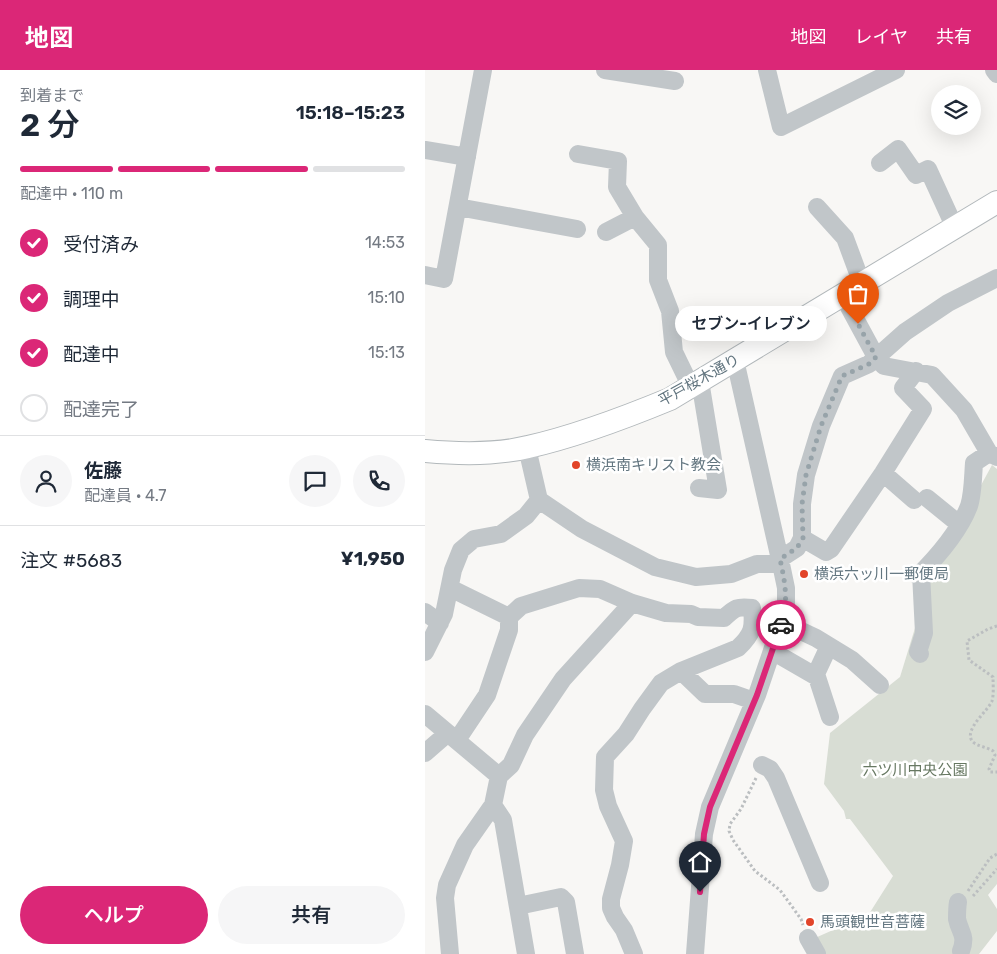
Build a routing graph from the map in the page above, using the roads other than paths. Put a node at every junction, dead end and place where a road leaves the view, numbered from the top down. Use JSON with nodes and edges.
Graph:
{"nodes":[{"id":1,"x":483,"y":70,"type":"edge"},
{"id":2,"x":605,"y":70,"type":"edge"},
{"id":3,"x":767,"y":70,"type":"edge"},
{"id":4,"x":896,"y":70,"type":"edge"},
{"id":5,"x":995,"y":70,"type":"edge"},
{"id":6,"x":997,"y":74,"type":"edge"},
{"id":7,"x":675,"y":81,"type":"dead end"},
{"id":8,"x":425,"y":150,"type":"edge"},
{"id":9,"x":578,"y":154,"type":"dead end"},
{"id":10,"x":467,"y":157,"type":"junction"},
{"id":11,"x":880,"y":162,"type":"dead end"},
{"id":12,"x":997,"y":202,"type":"edge"},
{"id":13,"x":458,"y":207,"type":"junction"},
{"id":14,"x":817,"y":207,"type":"dead end"},
{"id":15,"x":635,"y":217,"type":"junction"},
{"id":16,"x":955,"y":228,"type":"junction"},
{"id":17,"x":577,"y":229,"type":"dead end"},
{"id":18,"x":606,"y":232,"type":"dead end"},
{"id":19,"x":425,"y":275,"type":"edge"},
{"id":20,"x":997,"y":278,"type":"edge"},
{"id":21,"x":862,"y":284,"type":"junction"},
{"id":22,"x":843,"y":296,"type":"junction"},
{"id":23,"x":876,"y":357,"type":"junction"},
{"id":24,"x":735,"y":360,"type":"junction"},
{"id":25,"x":916,"y":372,"type":"junction"},
{"id":26,"x":696,"y":384,"type":"junction"},
{"id":27,"x":527,"y":448,"type":"junction"},
{"id":28,"x":425,"y":451,"type":"edge"},
{"id":29,"x":993,"y":455,"type":"edge"},
{"id":30,"x":883,"y":473,"type":"junction"},
{"id":31,"x":699,"y":488,"type":"dead end"},
{"id":32,"x":539,"y":500,"type":"junction"},
{"id":33,"x":959,"y":524,"type":"junction"},
{"id":34,"x":803,"y":538,"type":"junction"},
{"id":35,"x":781,"y":561,"type":"junction"},
{"id":36,"x":450,"y":588,"type":"junction"},
{"id":37,"x":632,"y":603,"type":"junction"},
{"id":38,"x":425,"y":612,"type":"edge"},
{"id":39,"x":509,"y":617,"type":"junction"},
{"id":40,"x":782,"y":622,"type":"junction"},
{"id":41,"x":440,"y":623,"type":"junction"},
{"id":42,"x":829,"y":646,"type":"junction"},
{"id":43,"x":772,"y":651,"type":"junction"},
{"id":44,"x":425,"y":652,"type":"edge"},
{"id":45,"x":920,"y":654,"type":"dead end"},
{"id":46,"x":681,"y":671,"type":"junction"},
{"id":47,"x":815,"y":676,"type":"junction"},
{"id":48,"x":880,"y":685,"type":"dead end"},
{"id":49,"x":754,"y":701,"type":"junction"},
{"id":50,"x":425,"y":714,"type":"edge"},
{"id":51,"x":830,"y":717,"type":"dead end"},
{"id":52,"x":452,"y":737,"type":"junction"},
{"id":53,"x":425,"y":753,"type":"edge"},
{"id":54,"x":762,"y":764,"type":"road end"},
{"id":55,"x":499,"y":776,"type":"junction"},
{"id":56,"x":493,"y":805,"type":"junction"},
{"id":57,"x":820,"y":883,"type":"dead end"},
{"id":58,"x":518,"y":906,"type":"junction"},
{"id":59,"x":957,"y":907,"type":"road end"},
{"id":60,"x":808,"y":938,"type":"road end"},
{"id":61,"x":961,"y":950,"type":"dead end"},
{"id":62,"x":450,"y":954,"type":"edge"},
{"id":63,"x":526,"y":954,"type":"edge"},
{"id":64,"x":575,"y":954,"type":"edge"},
{"id":65,"x":634,"y":954,"type":"edge"},
{"id":66,"x":695,"y":954,"type":"edge"},
{"id":67,"x":817,"y":954,"type":"edge"}],
"edges":[{"from":1,"to":10,"type":"street"},
{"from":2,"to":7,"type":"street"},
{"from":3,"to":4,"type":"street"},
{"from":5,"to":6,"type":"street"},
{"from":8,"to":10,"type":"street"},
{"from":9,"to":15,"type":"street"},
{"from":10,"to":13,"type":"street"},
{"from":11,"to":16,"type":"street"},
{"from":12,"to":16,"type":"main road","name":"平戸桜木通り"},
{"from":13,"to":17,"type":"street"},
{"from":13,"to":19,"type":"street"},
{"from":14,"to":21,"type":"street"},
{"from":15,"to":18,"type":"street"},
{"from":15,"to":26,"type":"street"},
{"from":16,"to":21,"type":"main road","name":"平戸桜木通り"},
{"from":20,"to":23,"type":"street"},
{"from":21,"to":22,"type":"main road","name":"平戸桜木通り"},
{"from":22,"to":23,"type":"street"},
{"from":22,"to":24,"type":"main road","name":"平戸桜木通り"},
{"from":23,"to":25,"type":"street"},
{"from":23,"to":34,"type":"street"},
{"from":24,"to":26,"type":"main road","name":"平戸桜木通り"},
{"from":24,"to":35,"type":"street"},
{"from":25,"to":29,"type":"street"},
{"from":25,"to":30,"type":"street"},
{"from":26,"to":27,"type":"main road","name":"平戸桜木通り"},
{"from":26,"to":31,"type":"street"},
{"from":27,"to":28,"type":"main road","name":"平戸桜木通り"},
{"from":27,"to":32,"type":"street"},
{"from":29,"to":33,"type":"street"},
{"from":30,"to":33,"type":"street"},
{"from":30,"to":34,"type":"street"},
{"from":32,"to":35,"type":"street"},
{"from":32,"to":36,"type":"street"},
{"from":33,"to":45,"type":"street"},
{"from":34,"to":35,"type":"street"},
{"from":35,"to":40,"type":"street"},
{"from":36,"to":39,"type":"street"},
{"from":36,"to":41,"type":"street"},
{"from":37,"to":39,"type":"street"},
{"from":37,"to":46,"type":"street"},
{"from":37,"to":55,"type":"street"},
{"from":38,"to":41,"type":"street"},
{"from":39,"to":52,"type":"street"},
{"from":40,"to":42,"type":"street"},
{"from":40,"to":43,"type":"street"},
{"from":41,"to":44,"type":"street"},
{"from":42,"to":47,"type":"street"},
{"from":42,"to":48,"type":"street"},
{"from":43,"to":47,"type":"street"},
{"from":43,"to":49,"type":"street"},
{"from":46,"to":49,"type":"street"},
{"from":46,"to":65,"type":"street"},
{"from":47,"to":51,"type":"street"},
{"from":49,"to":66,"type":"street"},
{"from":50,"to":52,"type":"street"},
{"from":52,"to":53,"type":"street"},
{"from":52,"to":55,"type":"street"},
{"from":54,"to":57,"type":"street"},
{"from":55,"to":56,"type":"street"},
{"from":56,"to":58,"type":"street"},
{"from":56,"to":62,"type":"street"},
{"from":58,"to":63,"type":"street"},
{"from":58,"to":64,"type":"street"},
{"from":59,"to":61,"type":"street"},
{"from":60,"to":67,"type":"street"}]}
